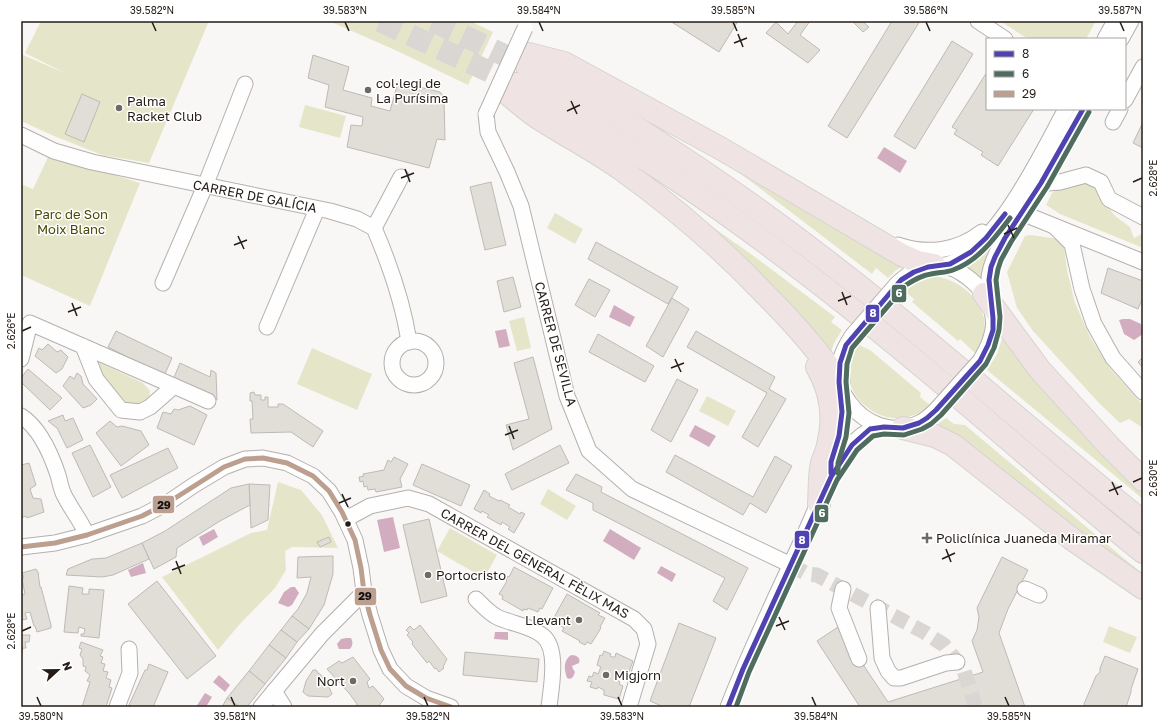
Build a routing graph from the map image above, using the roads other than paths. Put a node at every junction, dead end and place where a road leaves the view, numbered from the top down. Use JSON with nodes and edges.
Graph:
{"nodes":[{"id":1,"x":978,"y":21,"type":"edge"},
{"id":2,"x":1115,"y":21,"type":"edge"},
{"id":3,"x":1131,"y":21,"type":"edge"},
{"id":4,"x":528,"y":25,"type":"edge"},
{"id":5,"x":1004,"y":38,"type":"edge"},
{"id":6,"x":1106,"y":38,"type":"edge"},
{"id":7,"x":1122,"y":38,"type":"edge"},
{"id":8,"x":1143,"y":67,"type":"edge"},
{"id":9,"x":245,"y":84,"type":"dead end"},
{"id":10,"x":1126,"y":98,"type":"edge"},
{"id":11,"x":1065,"y":110,"type":"edge"},
{"id":12,"x":1066,"y":110,"type":"edge"},
{"id":13,"x":1083,"y":110,"type":"edge"},
{"id":14,"x":21,"y":135,"type":"edge"},
{"id":15,"x":401,"y":177,"type":"dead end"},
{"id":16,"x":1048,"y":180,"type":"junction"},
{"id":17,"x":205,"y":186,"type":"junction"},
{"id":18,"x":317,"y":209,"type":"junction"},
{"id":19,"x":1005,"y":213,"type":"junction"},
{"id":20,"x":1022,"y":213,"type":"junction"},
{"id":21,"x":1143,"y":217,"type":"edge"},
{"id":22,"x":844,"y":222,"type":"junction"},
{"id":23,"x":1055,"y":227,"type":"junction"},
{"id":24,"x":374,"y":228,"type":"junction"},
{"id":25,"x":1143,"y":262,"type":"edge"},
{"id":26,"x":937,"y":266,"type":"junction"},
{"id":27,"x":163,"y":283,"type":"dead end"},
{"id":28,"x":756,"y":284,"type":"junction"},
{"id":29,"x":989,"y":303,"type":"junction"},
{"id":30,"x":266,"y":326,"type":"dead end"},
{"id":31,"x":409,"y":342,"type":"dead end"},
{"id":32,"x":83,"y":346,"type":"junction"},
{"id":33,"x":21,"y":359,"type":"edge"},
{"id":34,"x":840,"y":385,"type":"junction"},
{"id":35,"x":174,"y":386,"type":"junction"},
{"id":36,"x":1143,"y":392,"type":"edge"},
{"id":37,"x":208,"y":402,"type":"dead end"},
{"id":38,"x":21,"y":416,"type":"edge"},
{"id":39,"x":893,"y":428,"type":"junction"},
{"id":40,"x":831,"y":477,"type":"junction"},
{"id":41,"x":1143,"y":480,"type":"edge"},
{"id":42,"x":1022,"y":500,"type":"junction"},
{"id":43,"x":819,"y":504,"type":"junction"},
{"id":44,"x":346,"y":519,"type":"junction"},
{"id":45,"x":1143,"y":522,"type":"edge"},
{"id":46,"x":87,"y":535,"type":"junction"},
{"id":47,"x":21,"y":546,"type":"edge"},
{"id":48,"x":1143,"y":552,"type":"edge"},
{"id":49,"x":791,"y":565,"type":"junction"},
{"id":50,"x":1025,"y":588,"type":"dead end"},
{"id":51,"x":1143,"y":588,"type":"edge"},
{"id":52,"x":843,"y":590,"type":"dead end"},
{"id":53,"x":364,"y":592,"type":"junction"},
{"id":54,"x":1039,"y":595,"type":"dead end"},
{"id":55,"x":476,"y":600,"type":"dead end"},
{"id":56,"x":878,"y":608,"type":"dead end"},
{"id":57,"x":129,"y":648,"type":"dead end"},
{"id":58,"x":859,"y":659,"type":"dead end"},
{"id":59,"x":957,"y":662,"type":"dead end"},
{"id":60,"x":274,"y":691,"type":"junction"},
{"id":61,"x":117,"y":707,"type":"edge"},
{"id":62,"x":261,"y":707,"type":"edge"},
{"id":63,"x":284,"y":707,"type":"edge"},
{"id":64,"x":451,"y":707,"type":"edge"},
{"id":65,"x":549,"y":707,"type":"edge"},
{"id":66,"x":629,"y":707,"type":"edge"},
{"id":67,"x":728,"y":707,"type":"edge"}],
"edges":[{"from":1,"to":5,"type":"street"},
{"from":2,"to":6,"type":"street"},
{"from":3,"to":7,"type":"street"},
{"from":4,"to":49,"type":"street","name":"CARRER DE SEVILLA","bridge":true},
{"from":8,"to":10,"type":"street"},
{"from":9,"to":17,"type":"street"},
{"from":11,"to":19,"type":"street"},
{"from":12,"to":16,"type":"street"},
{"from":13,"to":16,"type":"street"},
{"from":14,"to":17,"type":"street","name":"CARRER DE GALÍCIA"},
{"from":15,"to":24,"type":"street"},
{"from":16,"to":20,"type":"street"},
{"from":16,"to":21,"type":"street"},
{"from":17,"to":18,"type":"street","name":"CARRER DE GALÍCIA"},
{"from":17,"to":27,"type":"street"},
{"from":18,"to":24,"type":"street","name":"CARRER DE GALÍCIA"},
{"from":18,"to":30,"type":"street"},
{"from":19,"to":22,"type":"street"},
{"from":19,"to":26,"type":"street"},
{"from":20,"to":23,"type":"street"},
{"from":20,"to":29,"type":"street"},
{"from":22,"to":26,"type":"highway"},
{"from":22,"to":45,"type":"highway"},
{"from":23,"to":25,"type":"street"},
{"from":23,"to":36,"type":"street"},
{"from":24,"to":31,"type":"street"},
{"from":26,"to":29,"type":"street"},
{"from":26,"to":34,"type":"street","bridge":true},
{"from":28,"to":34,"type":"highway"},
{"from":28,"to":43,"type":"highway"},
{"from":28,"to":48,"type":"highway"},
{"from":29,"to":39,"type":"street","bridge":true},
{"from":29,"to":41,"type":"highway"},
{"from":32,"to":33,"type":"street"},
{"from":32,"to":35,"type":"street"},
{"from":32,"to":35,"type":"street"},
{"from":34,"to":39,"type":"street"},
{"from":34,"to":40,"type":"street"},
{"from":35,"to":37,"type":"street"},
{"from":38,"to":46,"type":"street"},
{"from":39,"to":40,"type":"street"},
{"from":39,"to":42,"type":"highway"},
{"from":40,"to":42,"type":"street"},
{"from":40,"to":43,"type":"street"},
{"from":42,"to":51,"type":"highway"},
{"from":43,"to":49,"type":"street"},
{"from":44,"to":46,"type":"street"},
{"from":44,"to":53,"type":"street"},
{"from":44,"to":66,"type":"street","name":"CARRER DEL GENERAL FÈLIX MAS"},
{"from":46,"to":47,"type":"street"},
{"from":49,"to":67,"type":"street"},
{"from":50,"to":54,"type":"street"},
{"from":52,"to":58,"type":"street"},
{"from":53,"to":60,"type":"street"},
{"from":53,"to":64,"type":"street"},
{"from":55,"to":65,"type":"street"},
{"from":56,"to":59,"type":"street"},
{"from":57,"to":61,"type":"street"},
{"from":60,"to":62,"type":"street"},
{"from":60,"to":63,"type":"street"}]}
